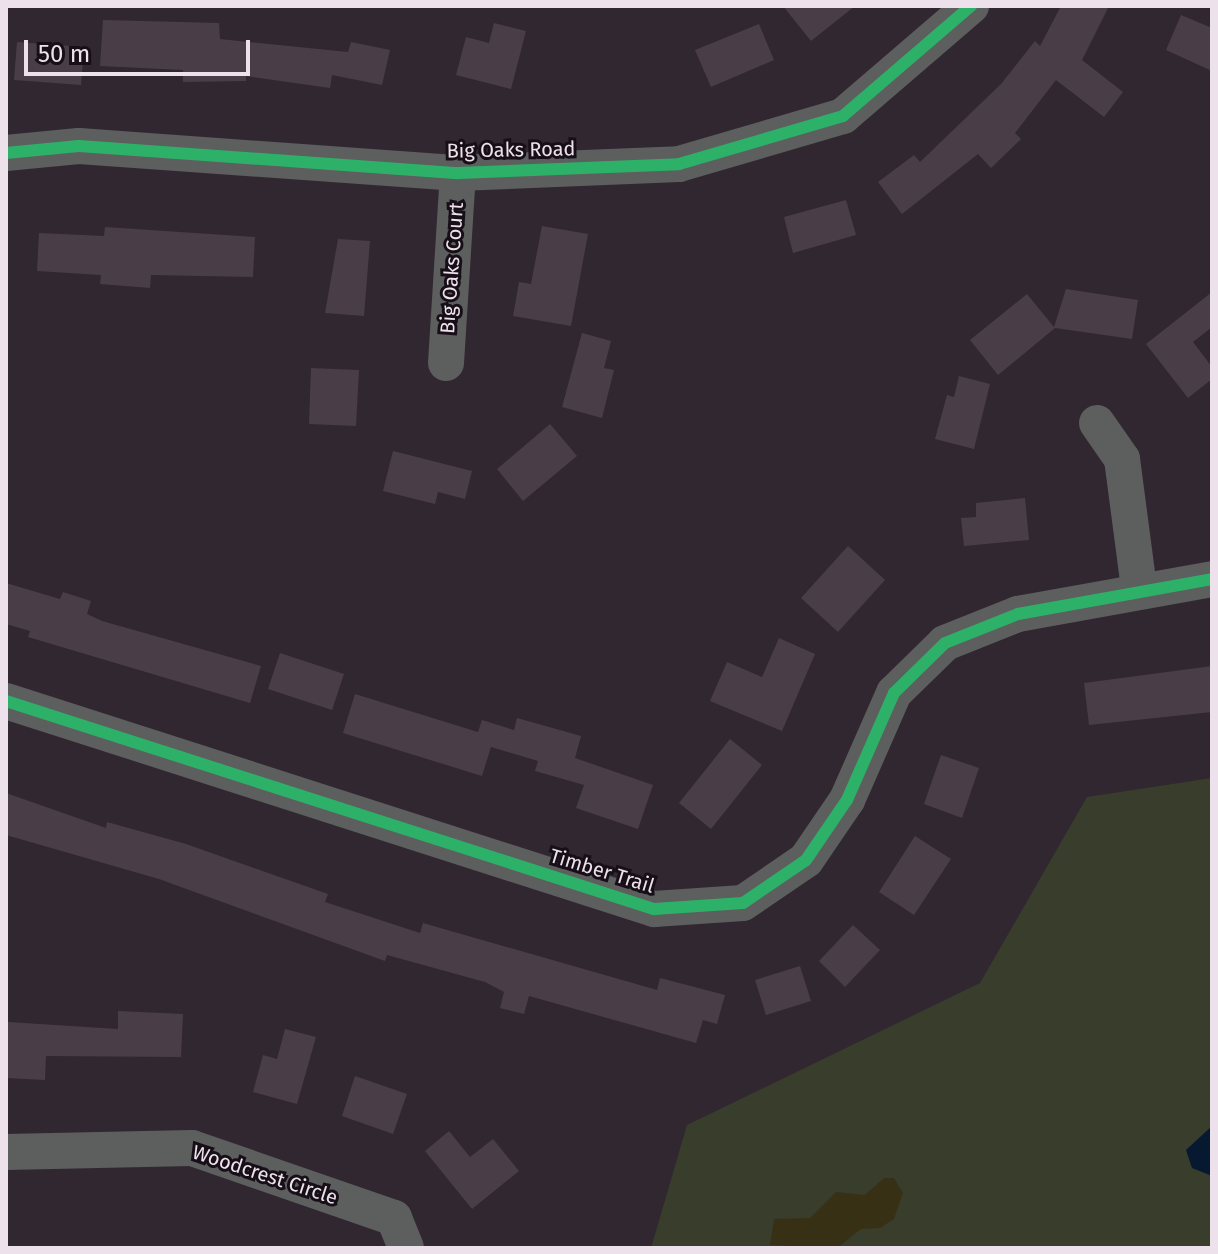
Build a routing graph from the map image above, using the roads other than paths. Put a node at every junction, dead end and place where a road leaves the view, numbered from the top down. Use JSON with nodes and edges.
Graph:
{"nodes":[{"id":1,"x":971,"y":6,"type":"edge"},
{"id":2,"x":6,"y":153,"type":"edge"},
{"id":3,"x":458,"y":173,"type":"junction"},
{"id":4,"x":446,"y":363,"type":"dead end"},
{"id":5,"x":1097,"y":423,"type":"dead end"},
{"id":6,"x":1212,"y":579,"type":"edge"},
{"id":7,"x":1139,"y":588,"type":"junction"},
{"id":8,"x":6,"y":701,"type":"edge"},
{"id":9,"x":6,"y":1152,"type":"edge"},
{"id":10,"x":406,"y":1248,"type":"edge"}],
"edges":[{"from":1,"to":3,"type":"street","name":"Big Oaks Road"},
{"from":2,"to":3,"type":"street","name":"Big Oaks Road"},
{"from":3,"to":4,"type":"street","name":"Big Oaks Court"},
{"from":5,"to":7,"type":"street"},
{"from":6,"to":7,"type":"street","name":"Timber Trail"},
{"from":7,"to":8,"type":"street","name":"Timber Trail"},
{"from":9,"to":10,"type":"street","name":"Woodcrest Circle"}]}
